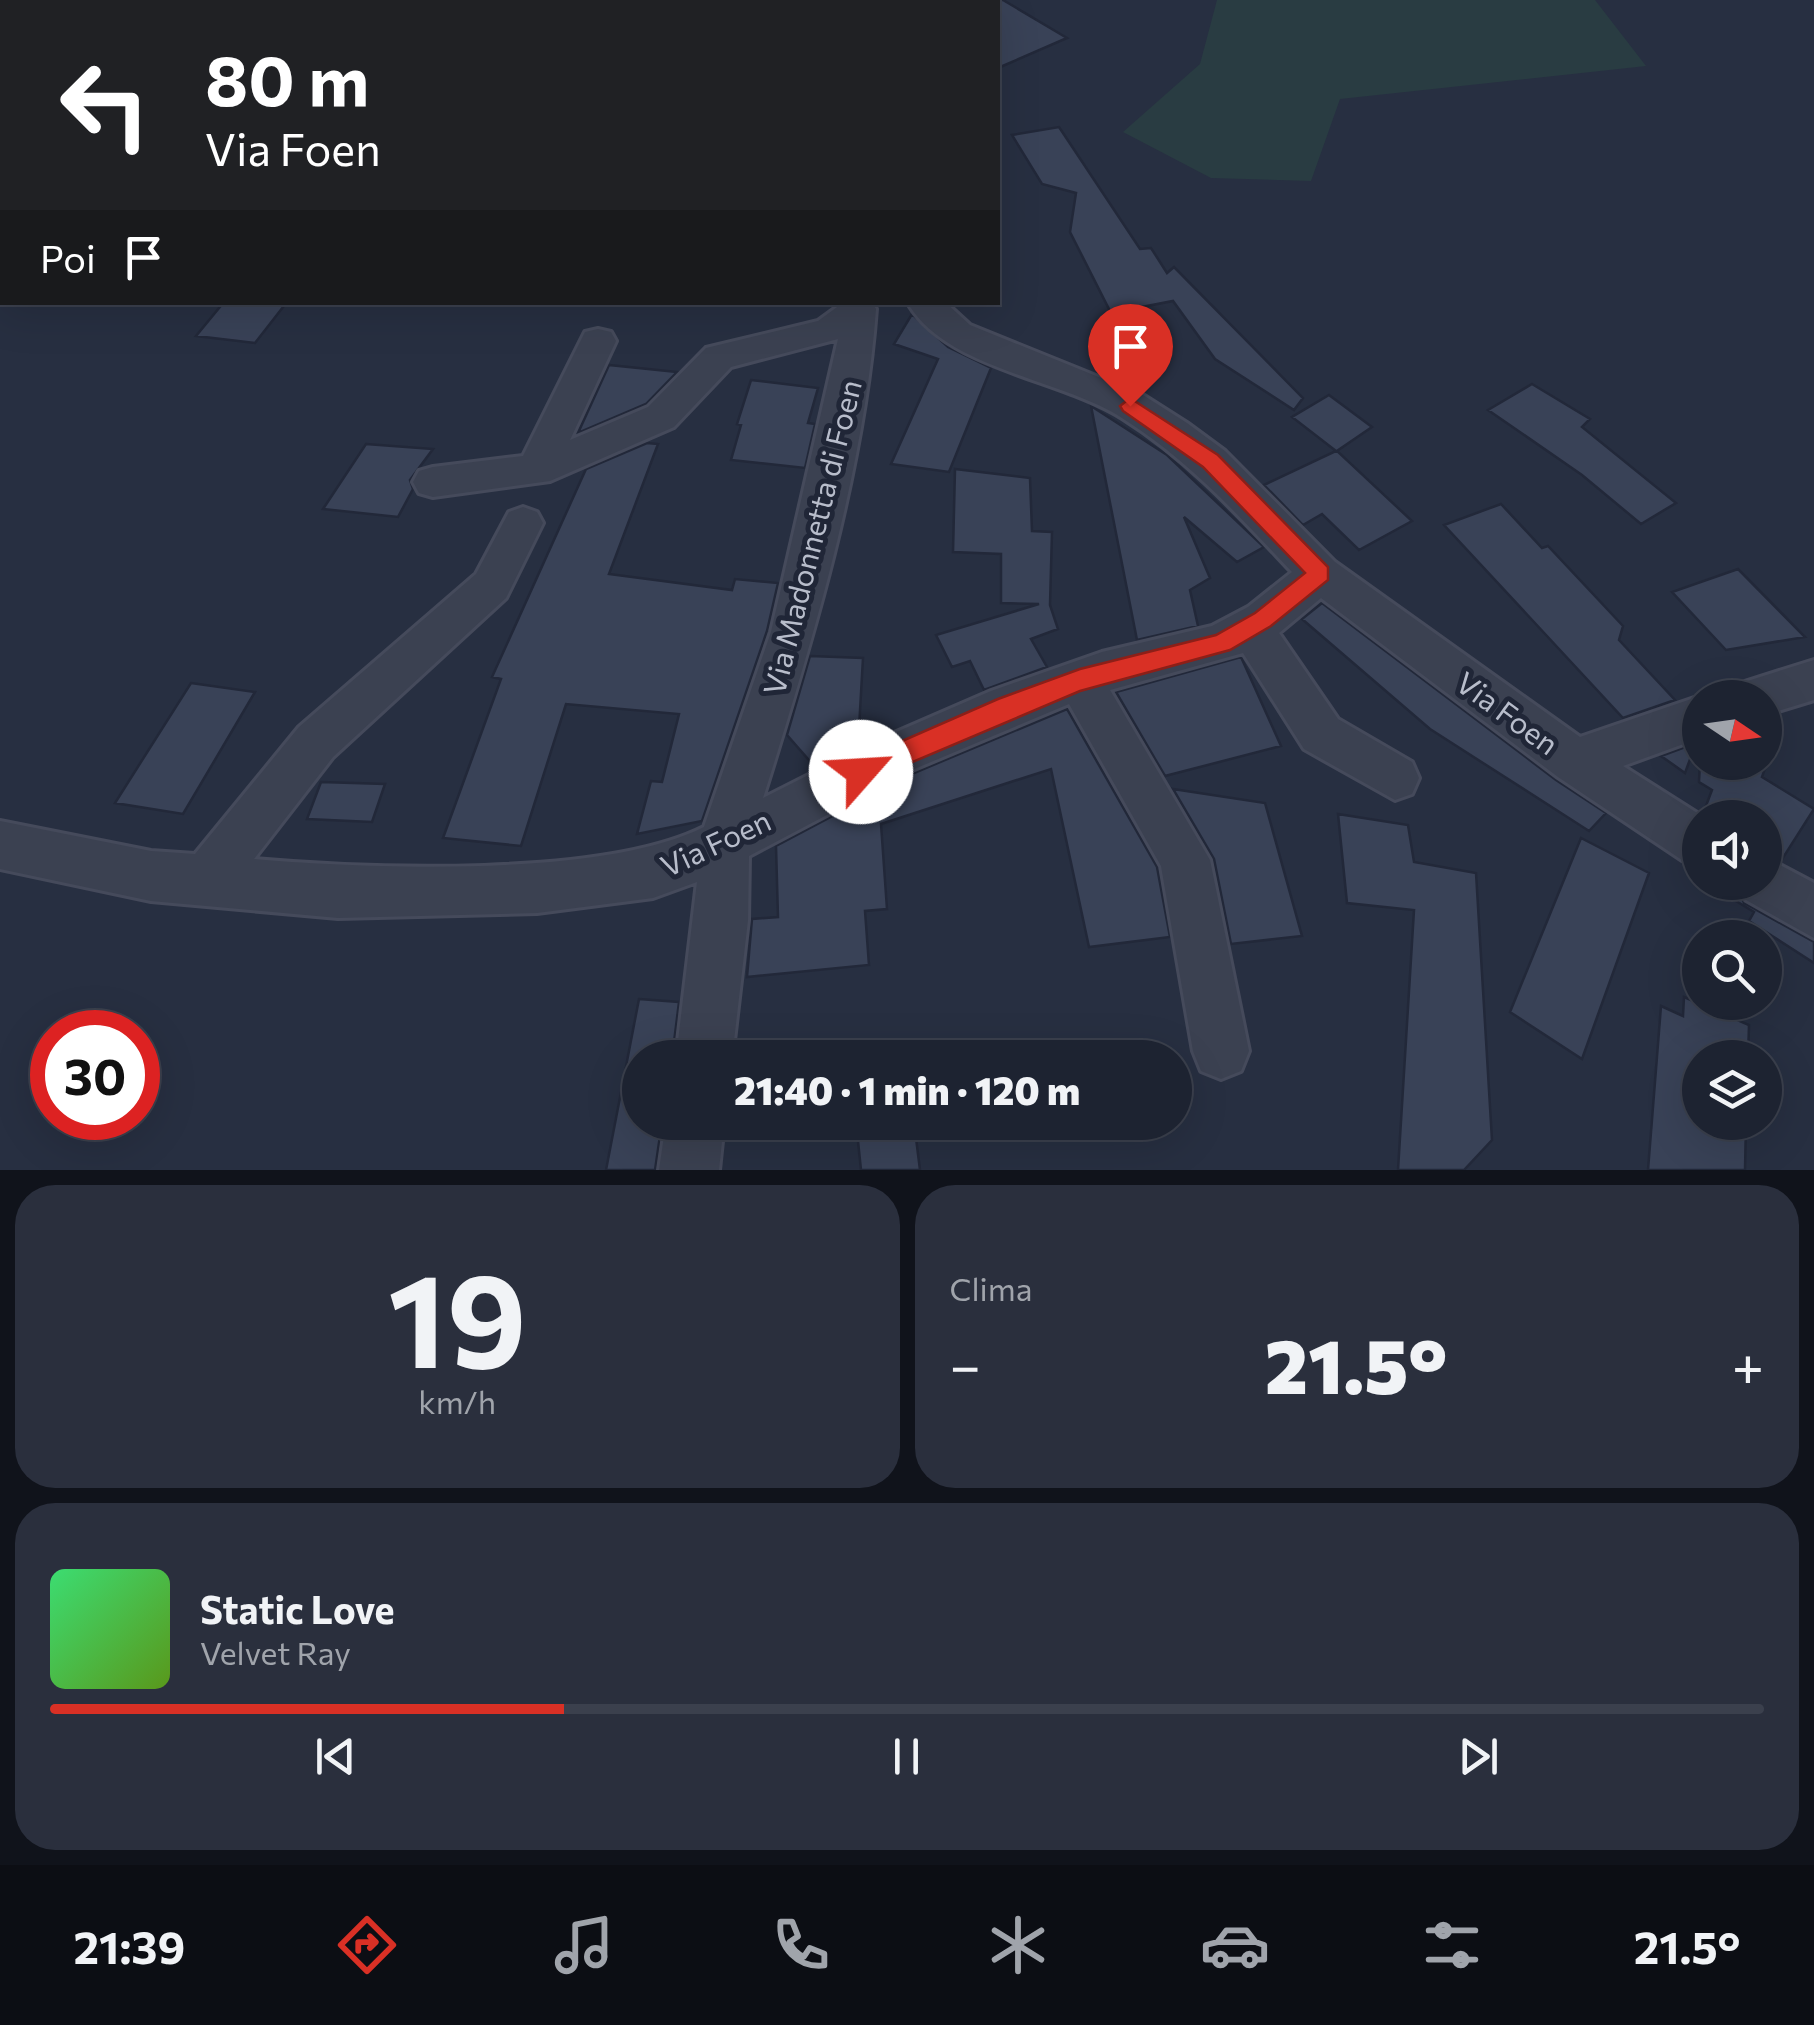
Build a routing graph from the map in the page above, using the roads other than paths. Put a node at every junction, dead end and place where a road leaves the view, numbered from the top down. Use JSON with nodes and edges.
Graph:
{"nodes":[{"id":1,"x":892,"y":305,"type":"edge"},
{"id":2,"x":927,"y":305,"type":"edge"},
{"id":3,"x":857,"y":306,"type":"edge"},
{"id":4,"x":598,"y":340,"type":"dead end"},
{"id":5,"x":536,"y":470,"type":"junction"},
{"id":6,"x":433,"y":482,"type":"dead end"},
{"id":7,"x":523,"y":523,"type":"dead end"},
{"id":8,"x":1320,"y":574,"type":"junction"},
{"id":9,"x":1250,"y":627,"type":"junction"},
{"id":10,"x":1080,"y":680,"type":"junction"},
{"id":11,"x":1814,"y":680,"type":"edge"},
{"id":12,"x":1782,"y":690,"type":"edge"},
{"id":13,"x":1682,"y":722,"type":"edge"},
{"id":14,"x":1574,"y":761,"type":"junction"},
{"id":15,"x":1394,"y":778,"type":"dead end"},
{"id":16,"x":1682,"y":831,"type":"edge"},
{"id":17,"x":724,"y":841,"type":"junction"},
{"id":18,"x":0,"y":845,"type":"edge"},
{"id":19,"x":207,"y":880,"type":"junction"},
{"id":20,"x":1782,"y":893,"type":"edge"},
{"id":21,"x":1814,"y":912,"type":"edge"},
{"id":22,"x":706,"y":1040,"type":"edge"},
{"id":23,"x":1221,"y":1051,"type":"dead end"},
{"id":24,"x":692,"y":1140,"type":"edge"},
{"id":25,"x":688,"y":1170,"type":"edge"}],
"edges":[{"from":1,"to":3,"type":"street"},
{"from":2,"to":8,"type":"street","name":"Via Foen"},
{"from":3,"to":5,"type":"street"},
{"from":3,"to":17,"type":"street","name":"Via Madonnetta di Foen"},
{"from":4,"to":5,"type":"street"},
{"from":5,"to":6,"type":"street"},
{"from":7,"to":19,"type":"street"},
{"from":8,"to":9,"type":"street","name":"Via Foen"},
{"from":8,"to":14,"type":"street","name":"Via Foen"},
{"from":9,"to":10,"type":"street","name":"Via Foen"},
{"from":9,"to":15,"type":"street"},
{"from":10,"to":17,"type":"street","name":"Via Foen"},
{"from":10,"to":23,"type":"street"},
{"from":11,"to":12,"type":"street"},
{"from":13,"to":14,"type":"street"},
{"from":14,"to":16,"type":"street","name":"Via Foen"},
{"from":17,"to":19,"type":"street","name":"Via Foen"},
{"from":17,"to":22,"type":"street","name":"Via Madonnetta di Foen"},
{"from":18,"to":19,"type":"street","name":"Via Foen"},
{"from":20,"to":21,"type":"street"},
{"from":24,"to":25,"type":"street"}]}
